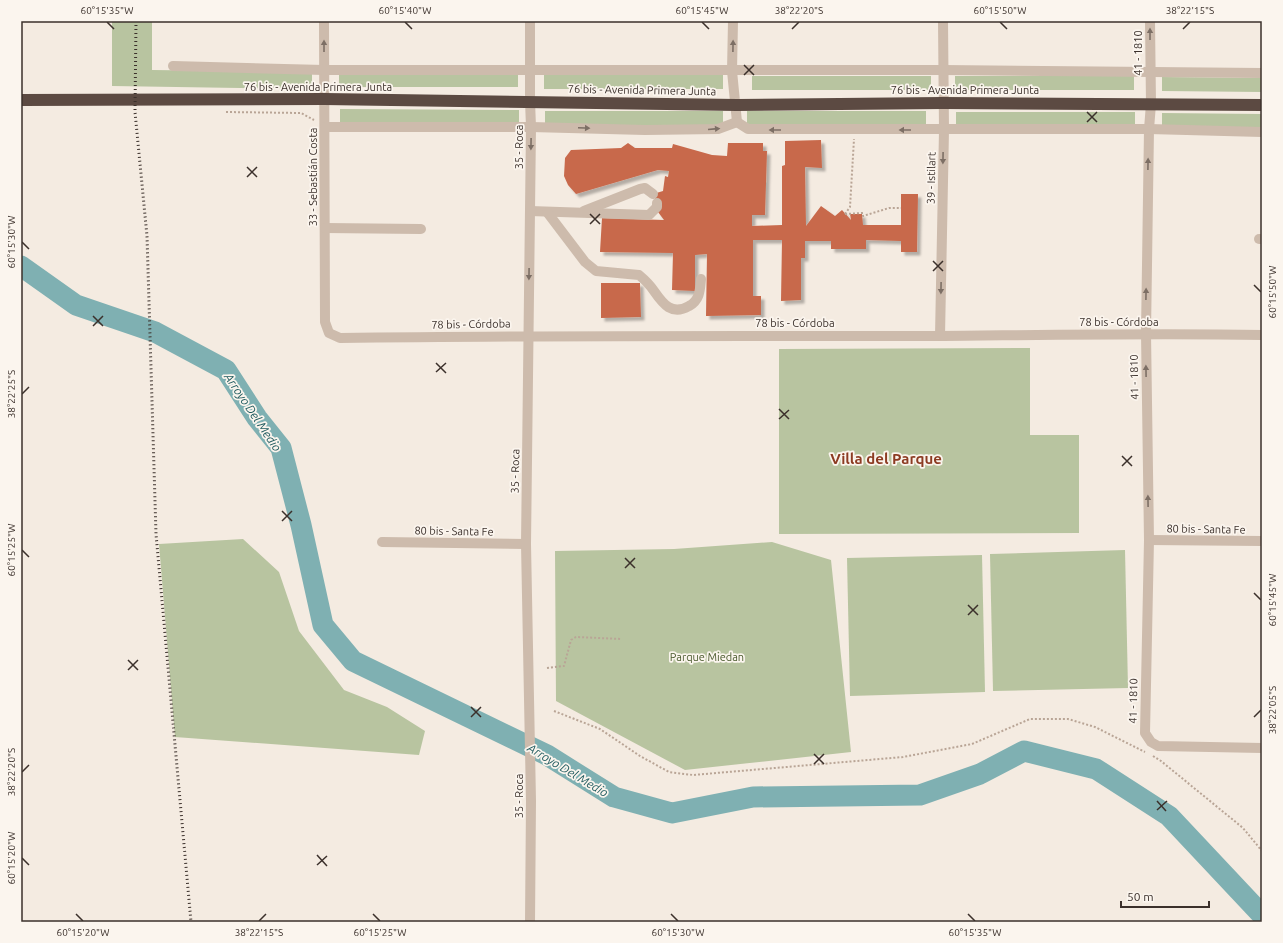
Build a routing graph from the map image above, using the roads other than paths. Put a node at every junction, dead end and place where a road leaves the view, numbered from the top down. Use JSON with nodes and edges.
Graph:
{"nodes":[{"id":1,"x":324,"y":21,"type":"edge"},
{"id":2,"x":530,"y":21,"type":"edge"},
{"id":3,"x":734,"y":21,"type":"edge"},
{"id":4,"x":943,"y":21,"type":"edge"},
{"id":5,"x":1150,"y":21,"type":"edge"},
{"id":6,"x":172,"y":66,"type":"dead end"},
{"id":7,"x":530,"y":69,"type":"junction"},
{"id":8,"x":324,"y":70,"type":"junction"},
{"id":9,"x":943,"y":70,"type":"junction"},
{"id":10,"x":732,"y":71,"type":"junction"},
{"id":11,"x":1150,"y":72,"type":"junction"},
{"id":12,"x":1262,"y":73,"type":"edge"},
{"id":13,"x":324,"y":99,"type":"junction"},
{"id":14,"x":21,"y":100,"type":"edge"},
{"id":15,"x":530,"y":101,"type":"junction"},
{"id":16,"x":944,"y":103,"type":"junction"},
{"id":17,"x":1151,"y":104,"type":"junction"},
{"id":18,"x":736,"y":105,"type":"junction"},
{"id":19,"x":1262,"y":105,"type":"edge"},
{"id":20,"x":737,"y":122,"type":"junction"},
{"id":21,"x":325,"y":127,"type":"junction"},
{"id":22,"x":531,"y":127,"type":"junction"},
{"id":23,"x":944,"y":130,"type":"junction"},
{"id":24,"x":1149,"y":130,"type":"junction"},
{"id":25,"x":1262,"y":132,"type":"edge"},
{"id":26,"x":530,"y":211,"type":"junction"},
{"id":27,"x":547,"y":212,"type":"junction"},
{"id":28,"x":580,"y":213,"type":"junction"},
{"id":29,"x":325,"y":228,"type":"junction"},
{"id":30,"x":421,"y":229,"type":"dead end"},
{"id":31,"x":701,"y":279,"type":"dead end"},
{"id":32,"x":329,"y":333,"type":"joint"},
{"id":33,"x":1146,"y":333,"type":"junction"},
{"id":34,"x":528,"y":335,"type":"junction"},
{"id":35,"x":1262,"y":335,"type":"edge"},
{"id":36,"x":940,"y":336,"type":"junction"},
{"id":37,"x":1149,"y":540,"type":"junction"},
{"id":38,"x":1262,"y":541,"type":"edge"},
{"id":39,"x":382,"y":542,"type":"dead end"},
{"id":40,"x":526,"y":544,"type":"junction"},
{"id":41,"x":1262,"y":748,"type":"edge"},
{"id":42,"x":530,"y":922,"type":"edge"}],
"edges":[{"from":8,"to":1,"type":"street","name":"33 - Sebastián Costa","one_way":true},
{"from":2,"to":7,"type":"street","name":"35 - Roca"},
{"from":10,"to":3,"type":"street","one_way":true},
{"from":4,"to":9,"type":"street","name":"39 - Istilart"},
{"from":11,"to":5,"type":"street","name":"41 - 1810","one_way":true},
{"from":6,"to":8,"type":"street","name":"76 bis - Avenida Primera Junta"},
{"from":7,"to":8,"type":"street","name":"76 bis - Avenida Primera Junta"},
{"from":7,"to":10,"type":"street","name":"76 bis - Avenida Primera Junta"},
{"from":7,"to":15,"type":"street","name":"35 - Roca"},
{"from":8,"to":13,"type":"street","name":"33 - Sebastián Costa"},
{"from":9,"to":10,"type":"street","name":"76 bis - Avenida Primera Junta"},
{"from":9,"to":11,"type":"street","name":"76 bis - Avenida Primera Junta"},
{"from":9,"to":16,"type":"street","name":"39 - Istilart"},
{"from":10,"to":18,"type":"street"},
{"from":11,"to":12,"type":"street","name":"76 bis - Avenida Primera Junta"},
{"from":11,"to":17,"type":"street","name":"41 - 1810"},
{"from":13,"to":14,"type":"highway","name":"76 bis - Avenida Primera Junta"},
{"from":13,"to":15,"type":"highway","name":"76 bis - Avenida Primera Junta"},
{"from":13,"to":21,"type":"street","name":"33 - Sebastián Costa"},
{"from":15,"to":18,"type":"highway","name":"76 bis - Avenida Primera Junta"},
{"from":15,"to":22,"type":"street","name":"35 - Roca"},
{"from":16,"to":17,"type":"highway","name":"76 bis - Avenida Primera Junta"},
{"from":16,"to":18,"type":"highway","name":"76 bis - Avenida Primera Junta"},
{"from":16,"to":23,"type":"street","name":"39 - Istilart"},
{"from":17,"to":19,"type":"highway","name":"76 bis - Avenida Primera Junta"},
{"from":17,"to":24,"type":"street","name":"41 - 1810"},
{"from":18,"to":20,"type":"street"},
{"from":22,"to":20,"type":"street","one_way":true},
{"from":23,"to":20,"type":"street","one_way":true},
{"from":21,"to":22,"type":"street"},
{"from":21,"to":29,"type":"street","name":"33 - Sebastián Costa"},
{"from":22,"to":26,"type":"street","name":"35 - Roca","one_way":true},
{"from":23,"to":24,"type":"street"},
{"from":23,"to":36,"type":"street","name":"39 - Istilart","one_way":true},
{"from":24,"to":25,"type":"street"},
{"from":33,"to":24,"type":"street","name":"41 - 1810","one_way":true},
{"from":26,"to":27,"type":"street"},
{"from":26,"to":34,"type":"street","name":"35 - Roca","one_way":true},
{"from":27,"to":28,"type":"street"},
{"from":27,"to":31,"type":"street"},
{"from":28,"to":28,"type":"street"},
{"from":29,"to":30,"type":"street"},
{"from":29,"to":32,"type":"street","name":"33 - Sebastián Costa"},
{"from":32,"to":34,"type":"street","name":"78 bis - Córdoba"},
{"from":33,"to":35,"type":"street","name":"78 bis - Córdoba"},
{"from":33,"to":36,"type":"street","name":"78 bis - Córdoba"},
{"from":37,"to":33,"type":"street","name":"41 - 1810","one_way":true},
{"from":34,"to":36,"type":"street","name":"78 bis - Córdoba"},
{"from":34,"to":40,"type":"street","name":"35 - Roca"},
{"from":37,"to":38,"type":"street","name":"80 bis - Santa Fe"},
{"from":37,"to":41,"type":"street","name":"41 - 1810"},
{"from":39,"to":40,"type":"street","name":"80 bis - Santa Fe"},
{"from":40,"to":42,"type":"street","name":"35 - Roca"}]}
